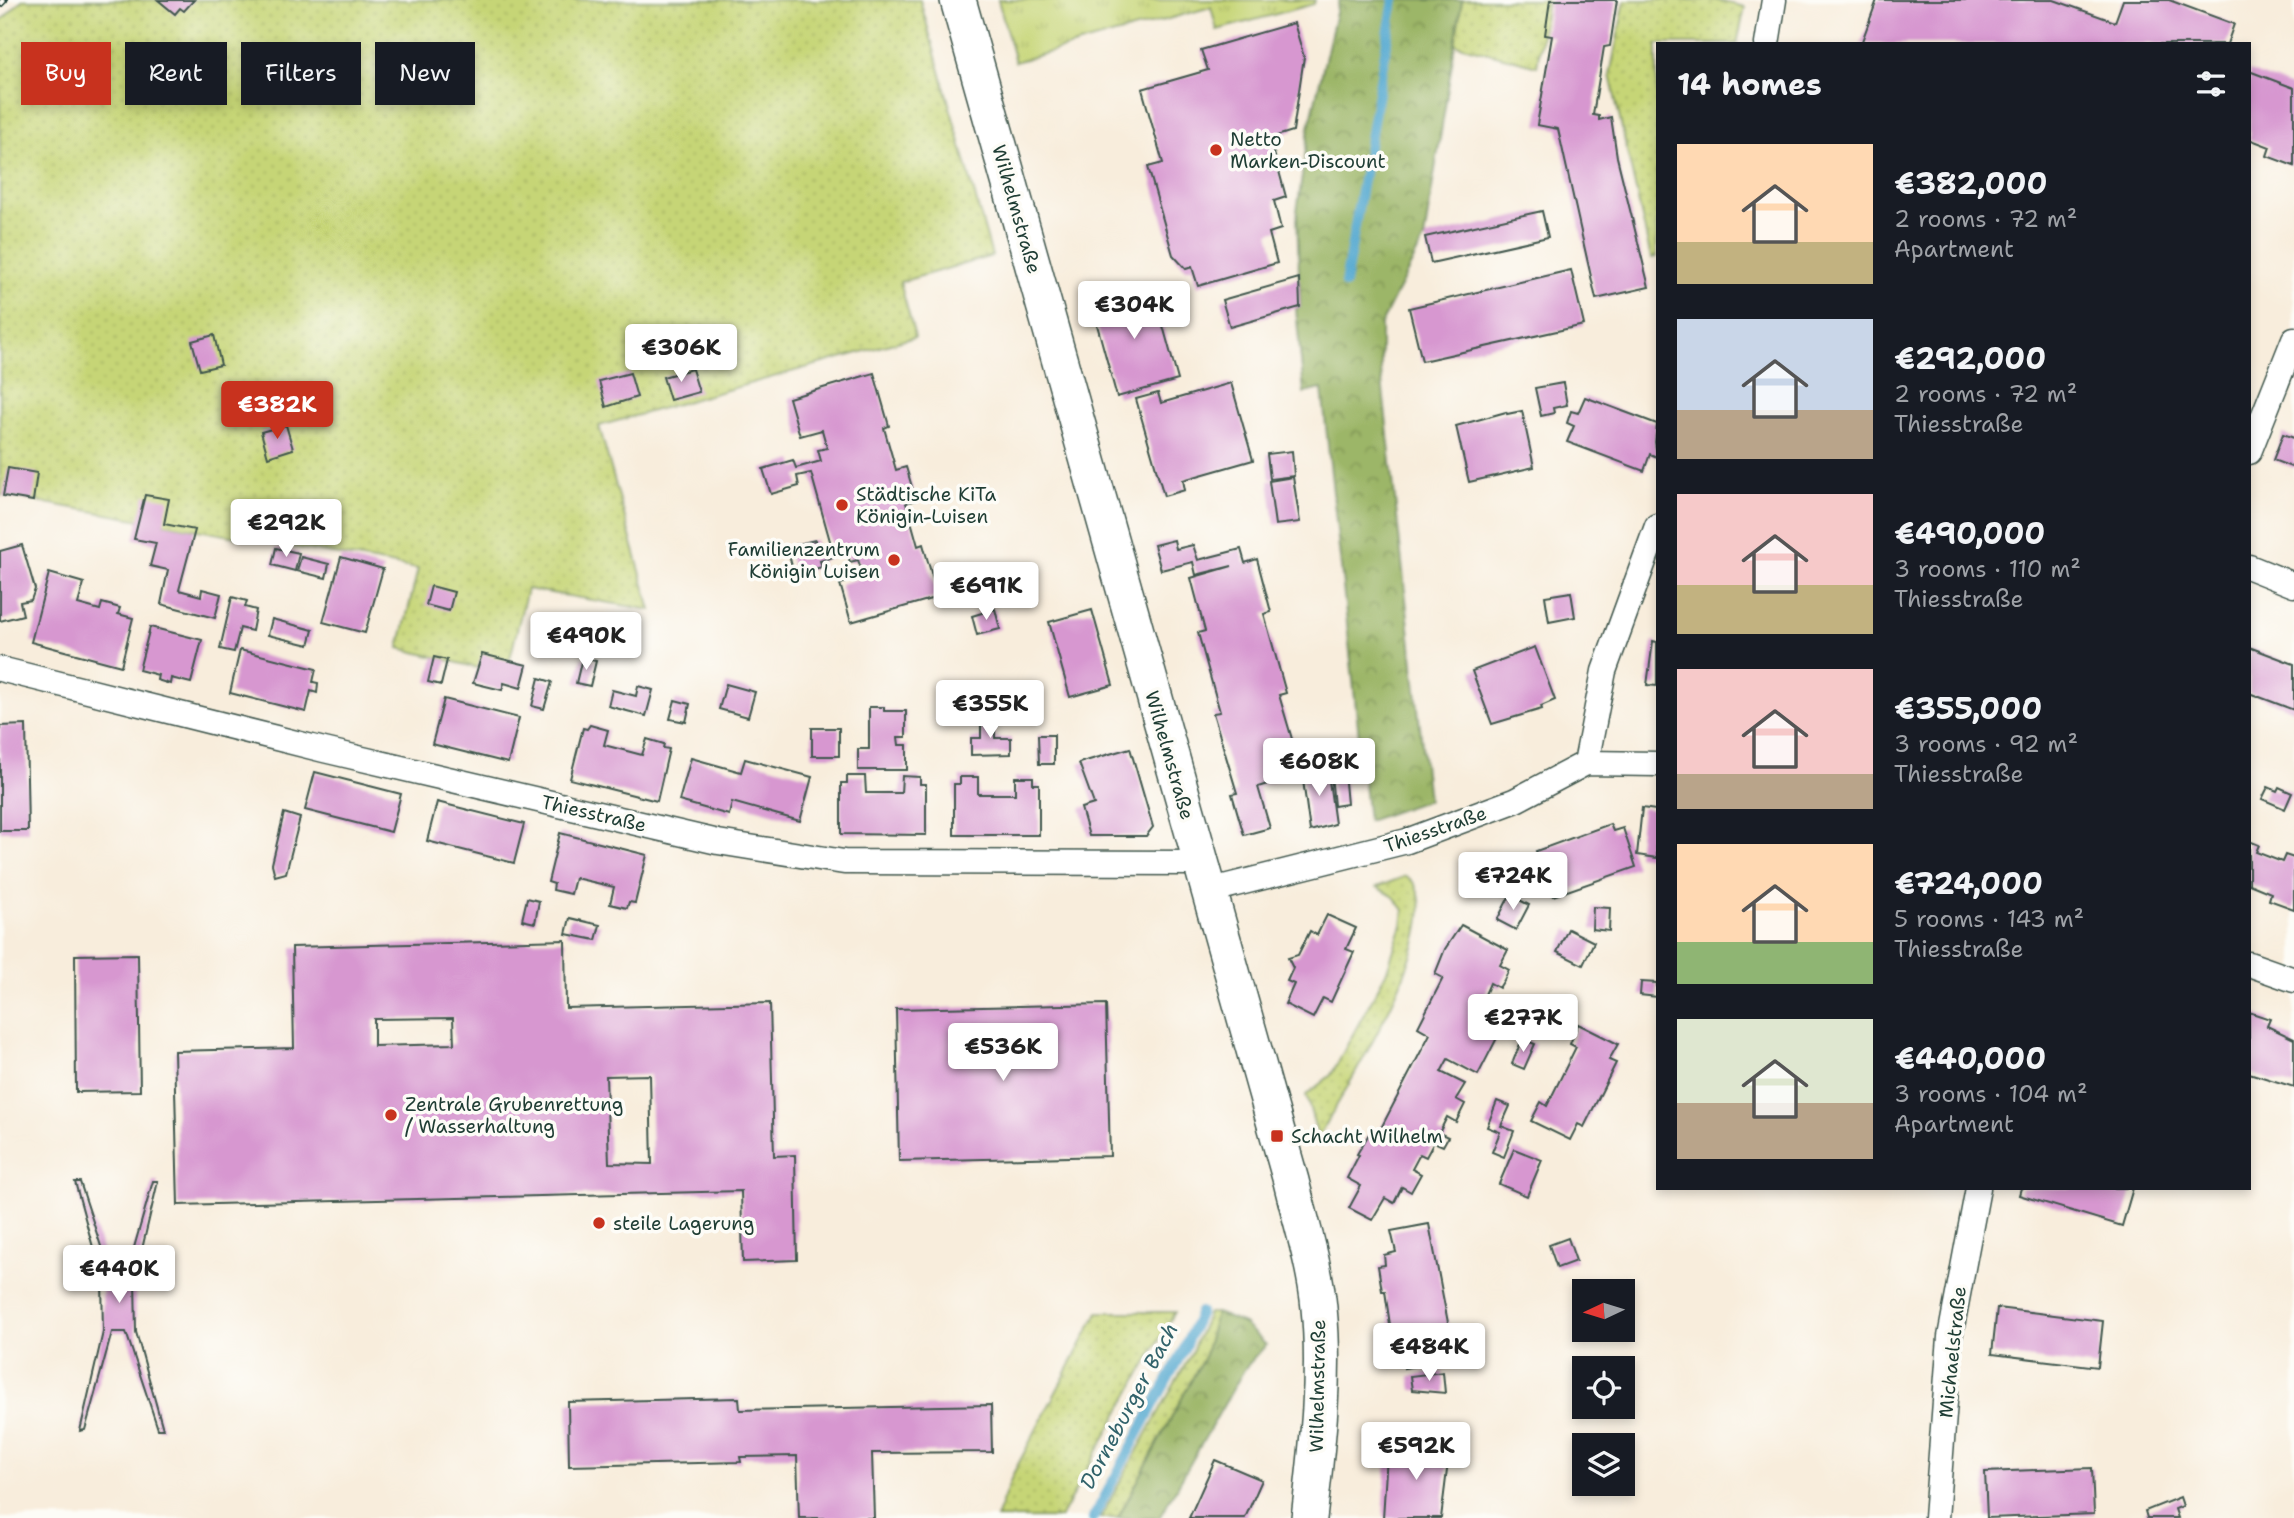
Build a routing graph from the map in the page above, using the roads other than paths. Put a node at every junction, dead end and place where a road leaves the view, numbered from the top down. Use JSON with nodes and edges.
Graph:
{"nodes":[{"id":1,"x":958,"y":0,"type":"edge"},
{"id":2,"x":1774,"y":0,"type":"edge"},
{"id":3,"x":1767,"y":42,"type":"edge"},
{"id":4,"x":2294,"y":339,"type":"edge"},
{"id":5,"x":2251,"y":447,"type":"edge"},
{"id":6,"x":1656,"y":529,"type":"edge"},
{"id":7,"x":2251,"y":568,"type":"edge"},
{"id":8,"x":2294,"y":585,"type":"edge"},
{"id":9,"x":0,"y":669,"type":"edge"},
{"id":10,"x":1586,"y":763,"type":"junction"},
{"id":11,"x":1656,"y":764,"type":"edge"},
{"id":12,"x":1204,"y":877,"type":"junction"},
{"id":13,"x":2251,"y":965,"type":"edge"},
{"id":14,"x":2294,"y":980,"type":"edge"},
{"id":15,"x":1978,"y":1190,"type":"edge"},
{"id":16,"x":1309,"y":1518,"type":"edge"},
{"id":17,"x":1936,"y":1518,"type":"edge"}],
"edges":[{"from":1,"to":12,"type":"street","name":"Wilhelmstraße"},
{"from":2,"to":3,"type":"street"},
{"from":4,"to":5,"type":"street"},
{"from":6,"to":10,"type":"street"},
{"from":7,"to":8,"type":"street"},
{"from":9,"to":12,"type":"street","name":"Thiesstraße"},
{"from":10,"to":11,"type":"street","name":"Thiesstraße"},
{"from":10,"to":12,"type":"street","name":"Thiesstraße"},
{"from":12,"to":16,"type":"street","name":"Wilhelmstraße"},
{"from":13,"to":14,"type":"street"},
{"from":15,"to":17,"type":"street","name":"Michaelstraße"}]}
